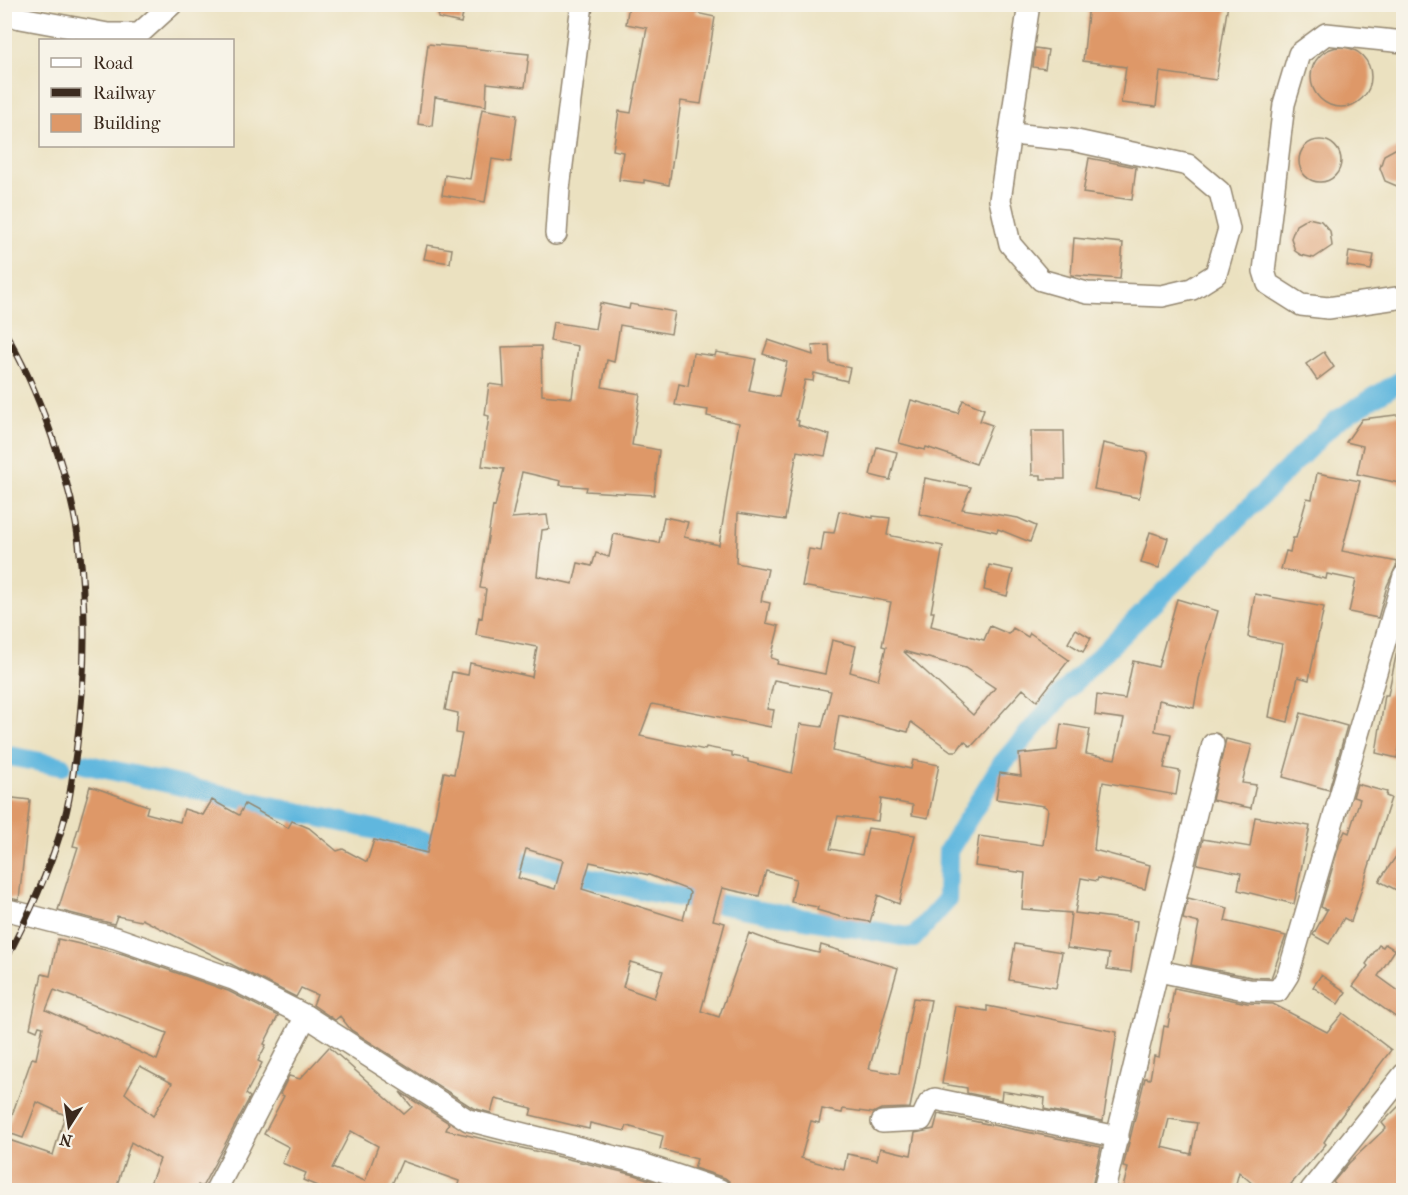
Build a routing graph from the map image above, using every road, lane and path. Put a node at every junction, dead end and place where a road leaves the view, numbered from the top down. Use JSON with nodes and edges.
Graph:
{"nodes":[{"id":1,"x":172,"y":4,"type":"edge"},
{"id":2,"x":582,"y":4,"type":"edge"},
{"id":3,"x":1029,"y":4,"type":"edge"},
{"id":4,"x":4,"y":15,"type":"edge"},
{"id":5,"x":1404,"y":42,"type":"edge"},
{"id":6,"x":1012,"y":134,"type":"junction"},
{"id":7,"x":556,"y":234,"type":"dead end"},
{"id":8,"x":1404,"y":297,"type":"edge"},
{"id":9,"x":1404,"y":576,"type":"edge"},
{"id":10,"x":1213,"y":744,"type":"dead end"},
{"id":11,"x":4,"y":909,"type":"edge"},
{"id":12,"x":1159,"y":971,"type":"junction"},
{"id":13,"x":306,"y":1016,"type":"junction"},
{"id":14,"x":1404,"y":1074,"type":"edge"},
{"id":15,"x":882,"y":1122,"type":"dead end"},
{"id":16,"x":1118,"y":1137,"type":"junction"},
{"id":17,"x":216,"y":1191,"type":"edge"},
{"id":18,"x":720,"y":1191,"type":"edge"},
{"id":19,"x":1104,"y":1191,"type":"edge"},
{"id":20,"x":1311,"y":1191,"type":"edge"}],
"edges":[{"from":1,"to":4,"type":"street"},
{"from":2,"to":7,"type":"street"},
{"from":3,"to":6,"type":"street"},
{"from":5,"to":8,"type":"street"},
{"from":6,"to":6,"type":"street"},
{"from":9,"to":12,"type":"street"},
{"from":10,"to":12,"type":"street"},
{"from":11,"to":13,"type":"street"},
{"from":12,"to":16,"type":"street"},
{"from":13,"to":17,"type":"street"},
{"from":13,"to":18,"type":"street"},
{"from":14,"to":20,"type":"street"},
{"from":15,"to":16,"type":"street"},
{"from":16,"to":19,"type":"street"}]}
